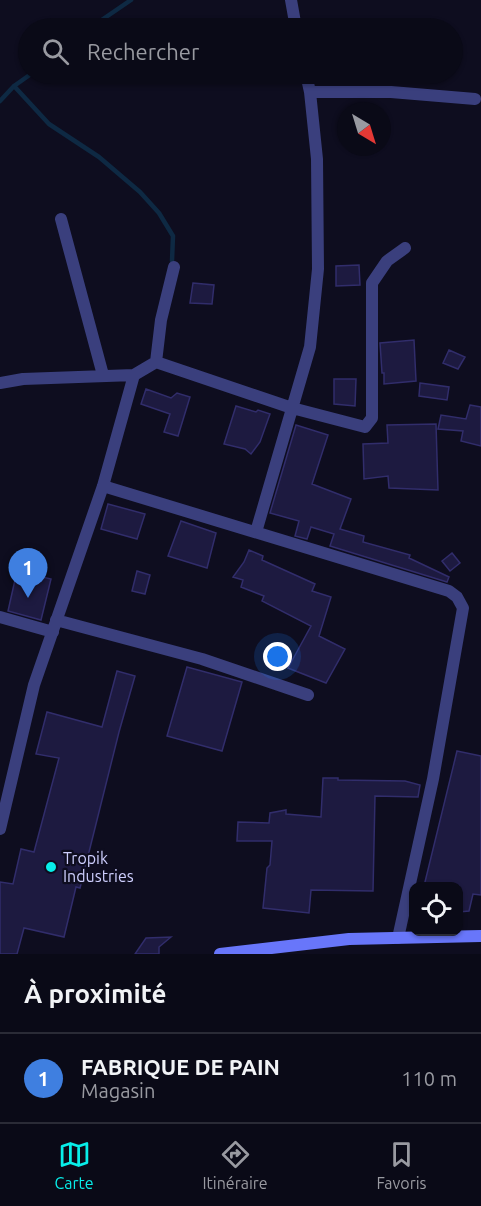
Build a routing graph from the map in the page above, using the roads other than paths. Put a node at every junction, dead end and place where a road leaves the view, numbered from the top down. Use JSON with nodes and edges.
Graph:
{"nodes":[{"id":1,"x":291,"y":0,"type":"edge"},
{"id":2,"x":294,"y":18,"type":"edge"},
{"id":3,"x":308,"y":84,"type":"edge"},
{"id":4,"x":310,"y":92,"type":"junction"},
{"id":5,"x":475,"y":99,"type":"dead end"},
{"id":6,"x":62,"y":219,"type":"dead end"},
{"id":7,"x":405,"y":248,"type":"dead end"},
{"id":8,"x":174,"y":267,"type":"dead end"},
{"id":9,"x":156,"y":362,"type":"junction"},
{"id":10,"x":103,"y":375,"type":"junction"},
{"id":11,"x":134,"y":375,"type":"junction"},
{"id":12,"x":0,"y":383,"type":"edge"},
{"id":13,"x":292,"y":408,"type":"junction"},
{"id":14,"x":103,"y":486,"type":"junction"},
{"id":15,"x":256,"y":532,"type":"junction"},
{"id":16,"x":0,"y":617,"type":"edge"},
{"id":17,"x":54,"y":626,"type":"junction"},
{"id":18,"x":308,"y":695,"type":"dead end"},
{"id":19,"x":0,"y":829,"type":"edge"},
{"id":20,"x":481,"y":936,"type":"edge"},
{"id":21,"x":398,"y":938,"type":"junction"},
{"id":22,"x":220,"y":954,"type":"edge"}],
"edges":[{"from":1,"to":2,"type":"street"},
{"from":3,"to":4,"type":"street"},
{"from":4,"to":5,"type":"street"},
{"from":4,"to":13,"type":"street"},
{"from":6,"to":10,"type":"street"},
{"from":7,"to":13,"type":"street"},
{"from":8,"to":9,"type":"street"},
{"from":9,"to":11,"type":"street"},
{"from":9,"to":13,"type":"street"},
{"from":10,"to":11,"type":"street"},
{"from":10,"to":12,"type":"street"},
{"from":11,"to":14,"type":"street"},
{"from":13,"to":15,"type":"street"},
{"from":14,"to":15,"type":"street"},
{"from":14,"to":17,"type":"street"},
{"from":15,"to":21,"type":"street"},
{"from":16,"to":17,"type":"street"},
{"from":17,"to":18,"type":"street"},
{"from":17,"to":19,"type":"street"},
{"from":20,"to":21,"type":"main road"},
{"from":21,"to":22,"type":"main road"}]}
